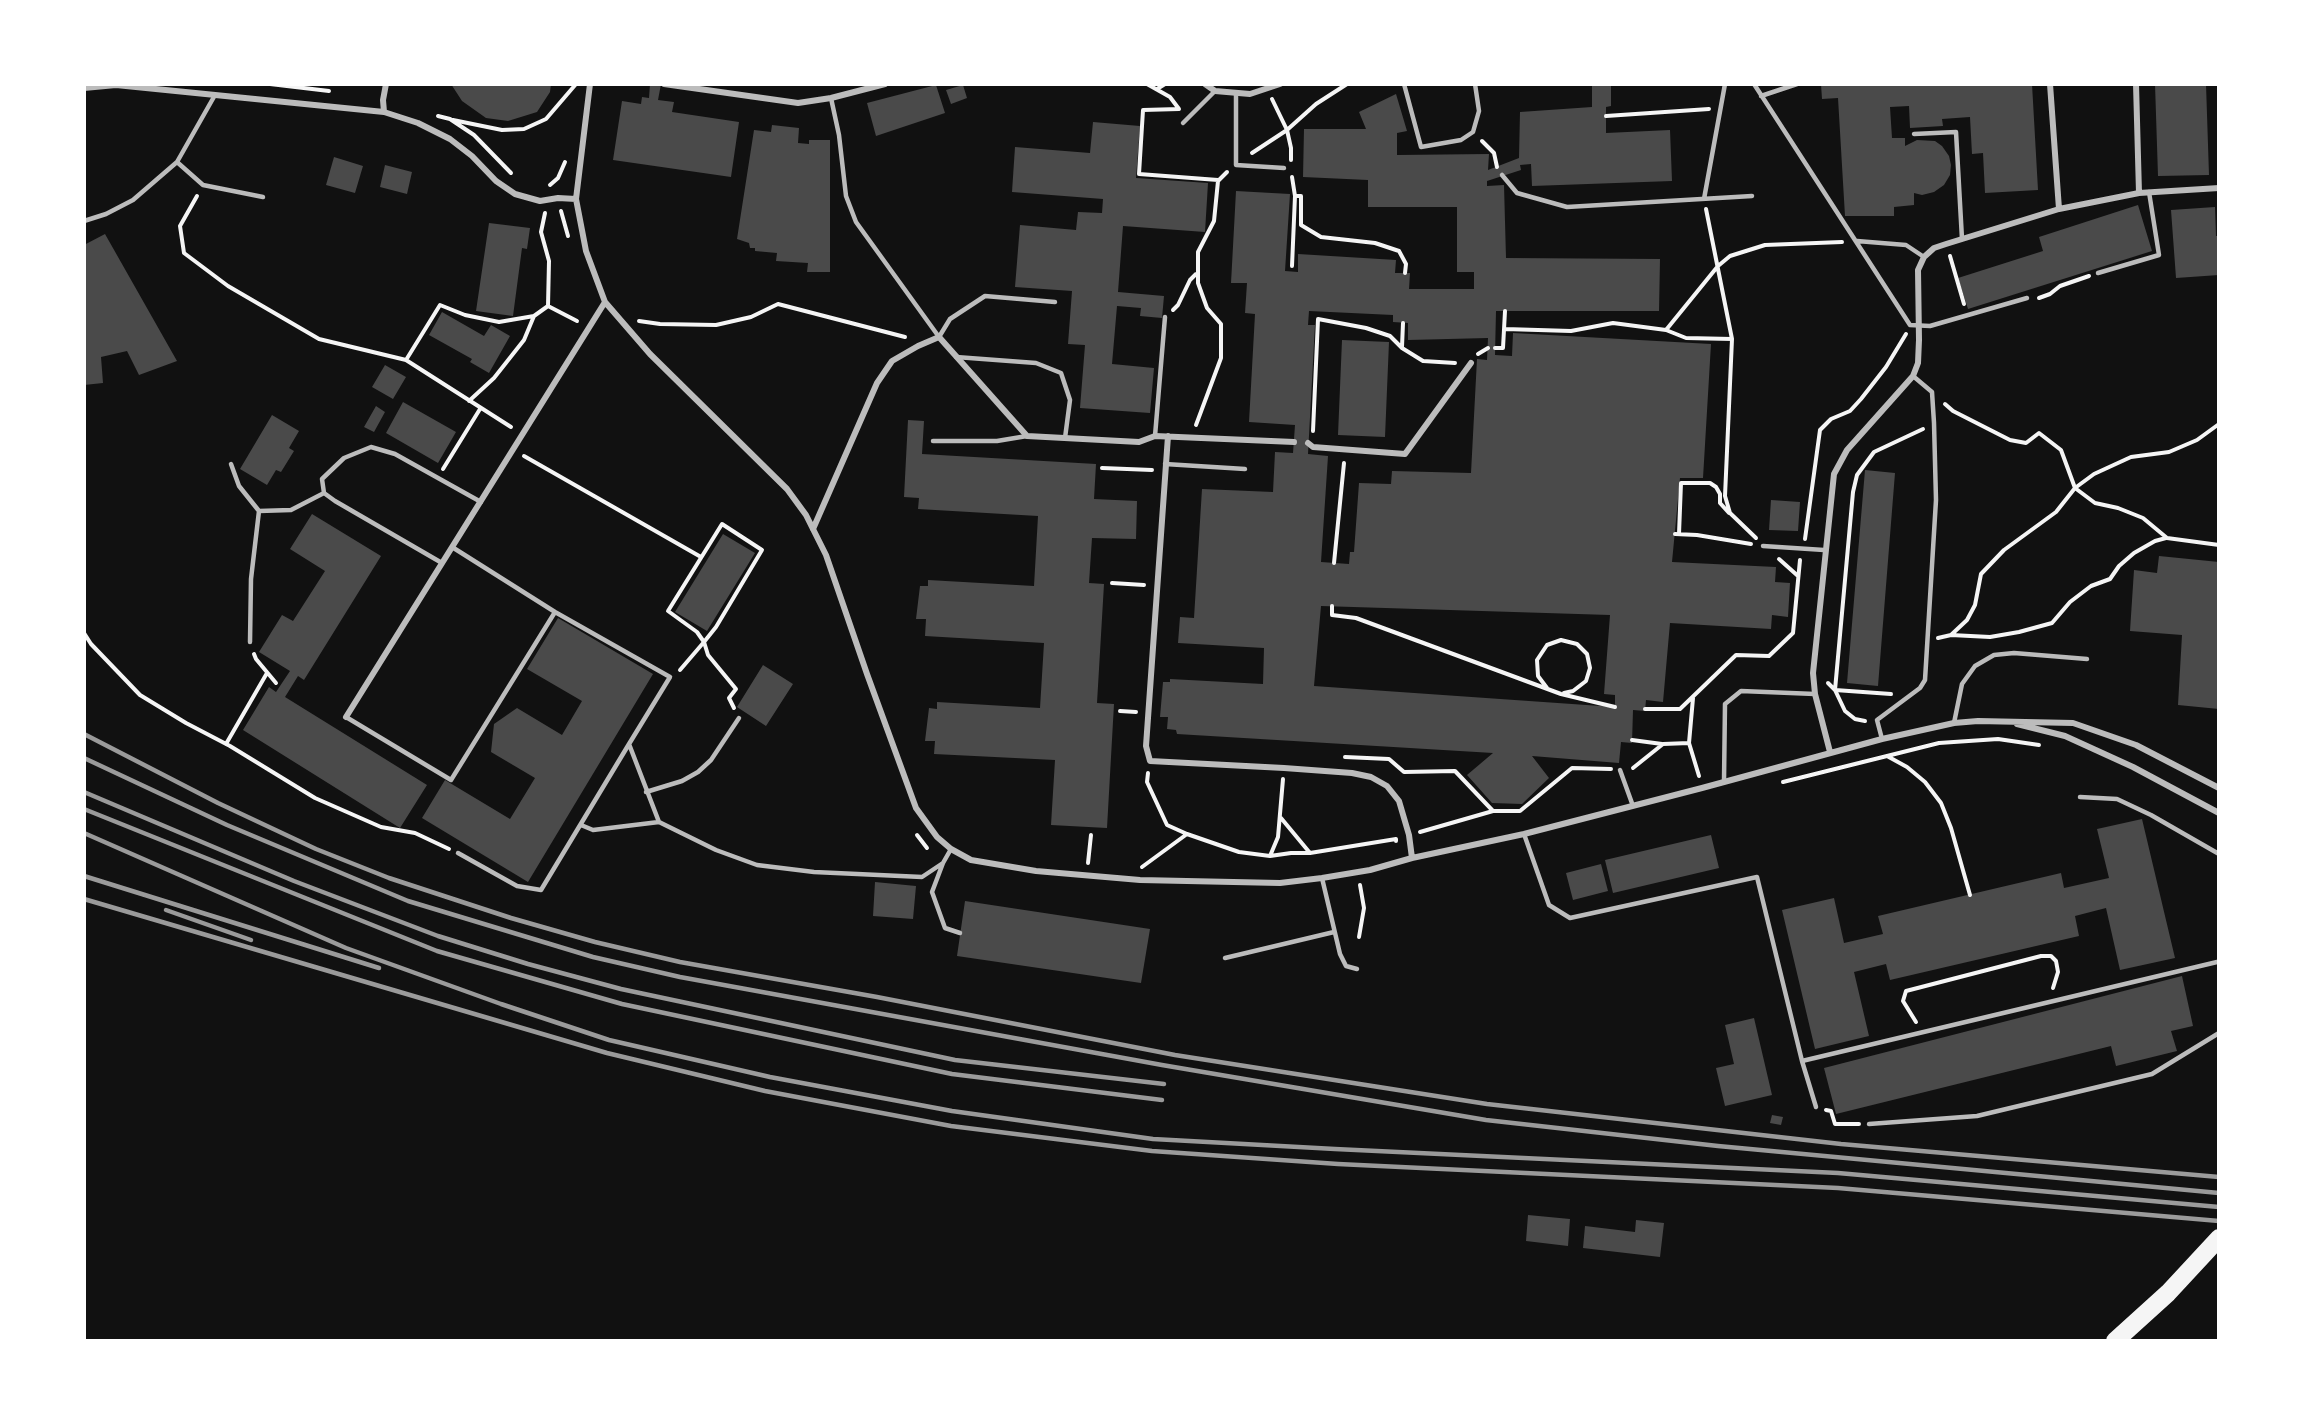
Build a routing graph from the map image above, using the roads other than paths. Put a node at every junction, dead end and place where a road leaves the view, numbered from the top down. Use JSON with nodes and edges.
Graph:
{"nodes":[{"id":1,"x":386,"y":84,"type":"edge"},
{"id":2,"x":590,"y":84,"type":"edge"},
{"id":3,"x":664,"y":84,"type":"edge"},
{"id":4,"x":885,"y":84,"type":"edge"},
{"id":5,"x":1205,"y":84,"type":"edge"},
{"id":6,"x":1280,"y":84,"type":"edge"},
{"id":7,"x":1404,"y":84,"type":"edge"},
{"id":8,"x":1475,"y":84,"type":"edge"},
{"id":9,"x":1725,"y":84,"type":"edge"},
{"id":10,"x":1754,"y":84,"type":"edge"},
{"id":11,"x":1797,"y":84,"type":"edge"},
{"id":12,"x":2050,"y":84,"type":"edge"},
{"id":13,"x":2136,"y":84,"type":"edge"},
{"id":14,"x":84,"y":88,"type":"edge"},
{"id":15,"x":1215,"y":91,"type":"junction"},
{"id":16,"x":1236,"y":94,"type":"junction"},
{"id":17,"x":215,"y":95,"type":"junction"},
{"id":18,"x":1761,"y":96,"type":"junction"},
{"id":19,"x":831,"y":98,"type":"junction"},
{"id":20,"x":384,"y":112,"type":"junction"},
{"id":21,"x":1183,"y":123,"type":"dead end"},
{"id":22,"x":1914,"y":134,"type":"dead end"},
{"id":23,"x":177,"y":162,"type":"junction"},
{"id":24,"x":1284,"y":168,"type":"dead end"},
{"id":25,"x":1502,"y":175,"type":"dead end"},
{"id":26,"x":2219,"y":188,"type":"edge"},
{"id":27,"x":2149,"y":192,"type":"junction"},
{"id":28,"x":2139,"y":193,"type":"junction"},
{"id":29,"x":1752,"y":196,"type":"dead end"},
{"id":30,"x":263,"y":197,"type":"dead end"},
{"id":31,"x":1704,"y":198,"type":"junction"},
{"id":32,"x":576,"y":199,"type":"junction"},
{"id":33,"x":2059,"y":209,"type":"junction"},
{"id":34,"x":84,"y":221,"type":"edge"},
{"id":35,"x":1962,"y":239,"type":"junction"},
{"id":36,"x":1857,"y":241,"type":"junction"},
{"id":37,"x":1924,"y":257,"type":"junction"},
{"id":38,"x":2098,"y":273,"type":"dead end"},
{"id":39,"x":2027,"y":298,"type":"road end"},
{"id":40,"x":605,"y":302,"type":"junction"},
{"id":41,"x":1055,"y":302,"type":"dead end"},
{"id":42,"x":1165,"y":317,"type":"dead end"},
{"id":43,"x":1919,"y":326,"type":"junction"},
{"id":44,"x":939,"y":337,"type":"junction"},
{"id":45,"x":956,"y":357,"type":"junction"},
{"id":46,"x":1471,"y":363,"type":"road end"},
{"id":47,"x":1913,"y":376,"type":"junction"},
{"id":48,"x":1027,"y":436,"type":"junction"},
{"id":49,"x":1155,"y":436,"type":"junction"},
{"id":50,"x":1168,"y":436,"type":"junction"},
{"id":51,"x":1065,"y":438,"type":"junction"},
{"id":52,"x":933,"y":441,"type":"dead end"},
{"id":53,"x":1294,"y":442,"type":"dead end"},
{"id":54,"x":1311,"y":445,"type":"road end"},
{"id":55,"x":231,"y":464,"type":"dead end"},
{"id":56,"x":1165,"y":467,"type":"junction"},
{"id":57,"x":1245,"y":469,"type":"dead end"},
{"id":58,"x":324,"y":493,"type":"junction"},
{"id":59,"x":481,"y":502,"type":"junction"},
{"id":60,"x":259,"y":511,"type":"junction"},
{"id":61,"x":813,"y":529,"type":"junction"},
{"id":62,"x":1763,"y":546,"type":"road end"},
{"id":63,"x":452,"y":547,"type":"junction"},
{"id":64,"x":1824,"y":550,"type":"junction"},
{"id":65,"x":442,"y":564,"type":"junction"},
{"id":66,"x":555,"y":612,"type":"junction"},
{"id":67,"x":250,"y":642,"type":"road end"},
{"id":68,"x":2087,"y":659,"type":"dead end"},
{"id":69,"x":1815,"y":694,"type":"junction"},
{"id":70,"x":346,"y":717,"type":"joint"},
{"id":71,"x":739,"y":718,"type":"road end"},
{"id":72,"x":2008,"y":721,"type":"junction"},
{"id":73,"x":1954,"y":723,"type":"junction"},
{"id":74,"x":1882,"y":739,"type":"junction"},
{"id":75,"x":629,"y":744,"type":"junction"},
{"id":76,"x":1830,"y":752,"type":"junction"},
{"id":77,"x":1620,"y":770,"type":"road end"},
{"id":78,"x":1724,"y":781,"type":"junction"},
{"id":79,"x":2219,"y":788,"type":"edge"},
{"id":80,"x":646,"y":792,"type":"junction"},
{"id":81,"x":2080,"y":797,"type":"dead end"},
{"id":82,"x":1633,"y":806,"type":"junction"},
{"id":83,"x":2219,"y":813,"type":"edge"},
{"id":84,"x":658,"y":822,"type":"junction"},
{"id":85,"x":581,"y":825,"type":"junction"},
{"id":86,"x":1524,"y":834,"type":"junction"},
{"id":87,"x":951,"y":849,"type":"junction"},
{"id":88,"x":458,"y":854,"type":"road end"},
{"id":89,"x":2219,"y":854,"type":"edge"},
{"id":90,"x":1412,"y":858,"type":"junction"},
{"id":91,"x":943,"y":863,"type":"junction"},
{"id":92,"x":1322,"y":878,"type":"junction"},
{"id":93,"x":1334,"y":932,"type":"junction"},
{"id":94,"x":960,"y":933,"type":"dead end"},
{"id":95,"x":1225,"y":958,"type":"dead end"},
{"id":96,"x":2217,"y":962,"type":"dead end"},
{"id":97,"x":1357,"y":969,"type":"dead end"},
{"id":98,"x":2219,"y":1033,"type":"edge"},
{"id":99,"x":1802,"y":1060,"type":"junction"},
{"id":100,"x":1816,"y":1107,"type":"dead end"},
{"id":101,"x":1869,"y":1124,"type":"road end"},
{"id":102,"x":2219,"y":1238,"type":"edge"},
{"id":103,"x":2115,"y":1341,"type":"edge"}],
"edges":[{"from":1,"to":20,"type":"street"},
{"from":2,"to":32,"type":"street"},
{"from":3,"to":19,"type":"street"},
{"from":4,"to":19,"type":"street"},
{"from":5,"to":15,"type":"street"},
{"from":6,"to":16,"type":"street"},
{"from":7,"to":8,"type":"lane"},
{"from":9,"to":31,"type":"lane"},
{"from":10,"to":18,"type":"lane"},
{"from":11,"to":18,"type":"lane"},
{"from":12,"to":33,"type":"street"},
{"from":13,"to":28,"type":"street"},
{"from":14,"to":17,"type":"street"},
{"from":15,"to":16,"type":"street"},
{"from":15,"to":21,"type":"lane"},
{"from":16,"to":24,"type":"lane"},
{"from":17,"to":20,"type":"street"},
{"from":17,"to":23,"type":"lane"},
{"from":18,"to":36,"type":"lane"},
{"from":19,"to":44,"type":"lane"},
{"from":20,"to":32,"type":"street"},
{"from":22,"to":35,"type":"lane"},
{"from":23,"to":30,"type":"lane"},
{"from":23,"to":34,"type":"lane"},
{"from":25,"to":31,"type":"lane"},
{"from":26,"to":27,"type":"street"},
{"from":27,"to":28,"type":"street"},
{"from":27,"to":38,"type":"lane"},
{"from":28,"to":33,"type":"street"},
{"from":29,"to":31,"type":"lane"},
{"from":32,"to":40,"type":"street"},
{"from":33,"to":35,"type":"street"},
{"from":35,"to":37,"type":"street"},
{"from":36,"to":37,"type":"lane"},
{"from":36,"to":43,"type":"lane"},
{"from":37,"to":43,"type":"street"},
{"from":39,"to":43,"type":"lane"},
{"from":40,"to":59,"type":"street"},
{"from":40,"to":61,"type":"street"},
{"from":41,"to":44,"type":"lane"},
{"from":42,"to":49,"type":"lane"},
{"from":43,"to":47,"type":"street"},
{"from":44,"to":45,"type":"street"},
{"from":44,"to":61,"type":"street"},
{"from":45,"to":48,"type":"street"},
{"from":45,"to":51,"type":"lane"},
{"from":46,"to":54,"type":"street"},
{"from":47,"to":64,"type":"street"},
{"from":47,"to":74,"type":"lane"},
{"from":48,"to":51,"type":"street"},
{"from":48,"to":52,"type":"lane"},
{"from":49,"to":50,"type":"street"},
{"from":49,"to":51,"type":"street"},
{"from":50,"to":53,"type":"street"},
{"from":50,"to":56,"type":"street"},
{"from":55,"to":60,"type":"lane"},
{"from":56,"to":57,"type":"lane"},
{"from":56,"to":90,"type":"street"},
{"from":58,"to":59,"type":"lane"},
{"from":58,"to":60,"type":"lane"},
{"from":58,"to":65,"type":"lane"},
{"from":59,"to":63,"type":"street"},
{"from":60,"to":67,"type":"lane"},
{"from":61,"to":87,"type":"street"},
{"from":62,"to":64,"type":"lane"},
{"from":63,"to":65,"type":"street"},
{"from":63,"to":66,"type":"lane"},
{"from":64,"to":69,"type":"street"},
{"from":65,"to":70,"type":"street"},
{"from":66,"to":70,"type":"lane"},
{"from":66,"to":75,"type":"lane"},
{"from":68,"to":73,"type":"lane"},
{"from":69,"to":76,"type":"street"},
{"from":69,"to":78,"type":"lane"},
{"from":71,"to":80,"type":"lane"},
{"from":72,"to":73,"type":"street"},
{"from":72,"to":79,"type":"street"},
{"from":72,"to":83,"type":"street"},
{"from":73,"to":74,"type":"street"},
{"from":74,"to":76,"type":"street"},
{"from":75,"to":80,"type":"lane"},
{"from":75,"to":85,"type":"lane"},
{"from":76,"to":78,"type":"street"},
{"from":77,"to":82,"type":"lane"},
{"from":78,"to":82,"type":"street"},
{"from":80,"to":84,"type":"lane"},
{"from":81,"to":89,"type":"lane"},
{"from":82,"to":86,"type":"street"},
{"from":84,"to":85,"type":"lane"},
{"from":84,"to":91,"type":"lane"},
{"from":85,"to":88,"type":"lane"},
{"from":86,"to":90,"type":"street"},
{"from":86,"to":99,"type":"lane"},
{"from":87,"to":91,"type":"lane"},
{"from":87,"to":92,"type":"street"},
{"from":90,"to":92,"type":"street"},
{"from":91,"to":94,"type":"lane"},
{"from":92,"to":93,"type":"lane"},
{"from":93,"to":95,"type":"lane"},
{"from":93,"to":97,"type":"lane"},
{"from":96,"to":99,"type":"lane"},
{"from":98,"to":101,"type":"lane"},
{"from":99,"to":100,"type":"lane"},
{"from":102,"to":103,"type":"highway"}]}
